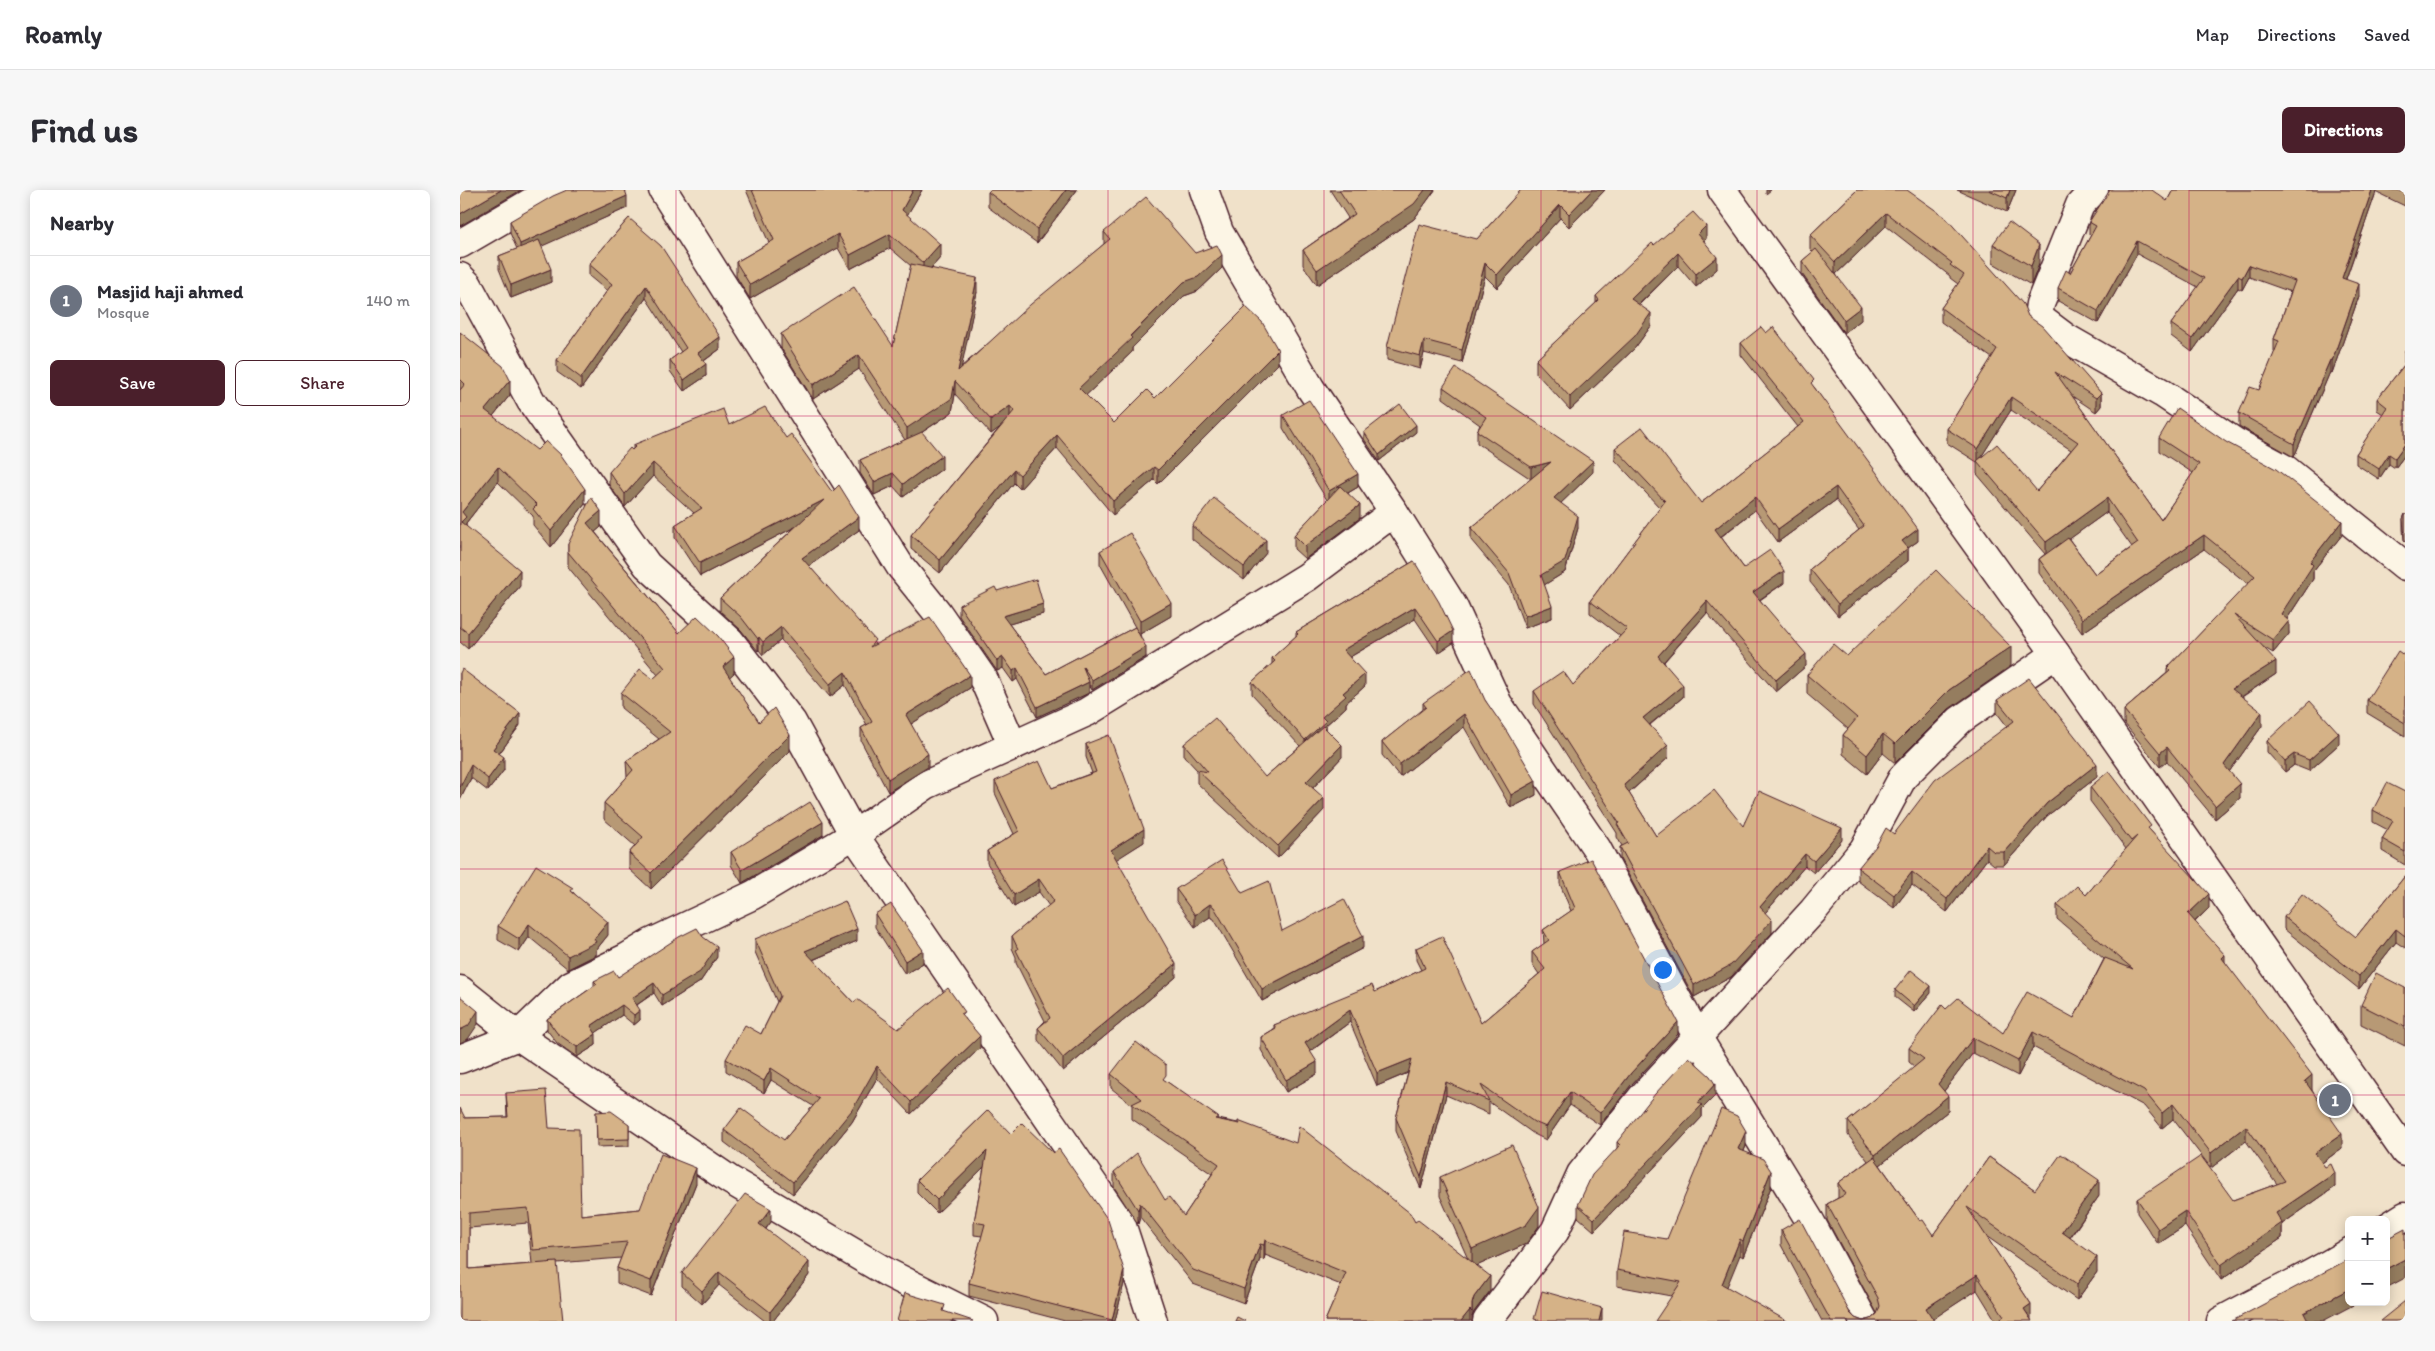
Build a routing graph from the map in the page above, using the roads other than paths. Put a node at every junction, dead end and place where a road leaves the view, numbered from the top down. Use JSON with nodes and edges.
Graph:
{"nodes":[{"id":1,"x":559,"y":190,"type":"edge"},
{"id":2,"x":663,"y":190,"type":"edge"},
{"id":3,"x":1204,"y":190,"type":"edge"},
{"id":4,"x":1722,"y":190,"type":"edge"},
{"id":5,"x":2094,"y":190,"type":"edge"},
{"id":6,"x":460,"y":244,"type":"edge"},
{"id":7,"x":460,"y":277,"type":"edge"},
{"id":8,"x":1394,"y":512,"type":"junction"},
{"id":9,"x":2405,"y":566,"type":"edge"},
{"id":10,"x":2056,"y":654,"type":"junction"},
{"id":11,"x":1012,"y":744,"type":"junction"},
{"id":12,"x":854,"y":835,"type":"junction"},
{"id":13,"x":460,"y":990,"type":"edge"},
{"id":14,"x":518,"y":1036,"type":"junction"},
{"id":15,"x":1698,"y":1038,"type":"junction"},
{"id":16,"x":460,"y":1058,"type":"edge"},
{"id":17,"x":2405,"y":1152,"type":"edge"},
{"id":18,"x":2405,"y":1216,"type":"edge"},
{"id":19,"x":2390,"y":1225,"type":"edge"},
{"id":20,"x":2345,"y":1254,"type":"edge"},
{"id":21,"x":984,"y":1321,"type":"edge"},
{"id":22,"x":1153,"y":1321,"type":"edge"},
{"id":23,"x":1487,"y":1321,"type":"edge"},
{"id":24,"x":1864,"y":1321,"type":"edge"},
{"id":25,"x":2222,"y":1321,"type":"edge"}],
"edges":[{"from":1,"to":6,"type":"street"},
{"from":2,"to":11,"type":"street"},
{"from":3,"to":8,"type":"street"},
{"from":4,"to":10,"type":"street"},
{"from":5,"to":9,"type":"street"},
{"from":7,"to":12,"type":"street"},
{"from":8,"to":11,"type":"street"},
{"from":8,"to":15,"type":"street"},
{"from":10,"to":15,"type":"street"},
{"from":10,"to":17,"type":"street"},
{"from":11,"to":12,"type":"street"},
{"from":12,"to":14,"type":"street"},
{"from":12,"to":22,"type":"street"},
{"from":13,"to":14,"type":"street"},
{"from":14,"to":16,"type":"street"},
{"from":14,"to":21,"type":"street"},
{"from":15,"to":23,"type":"street"},
{"from":15,"to":24,"type":"street"},
{"from":18,"to":19,"type":"street"},
{"from":20,"to":25,"type":"street"}]}
